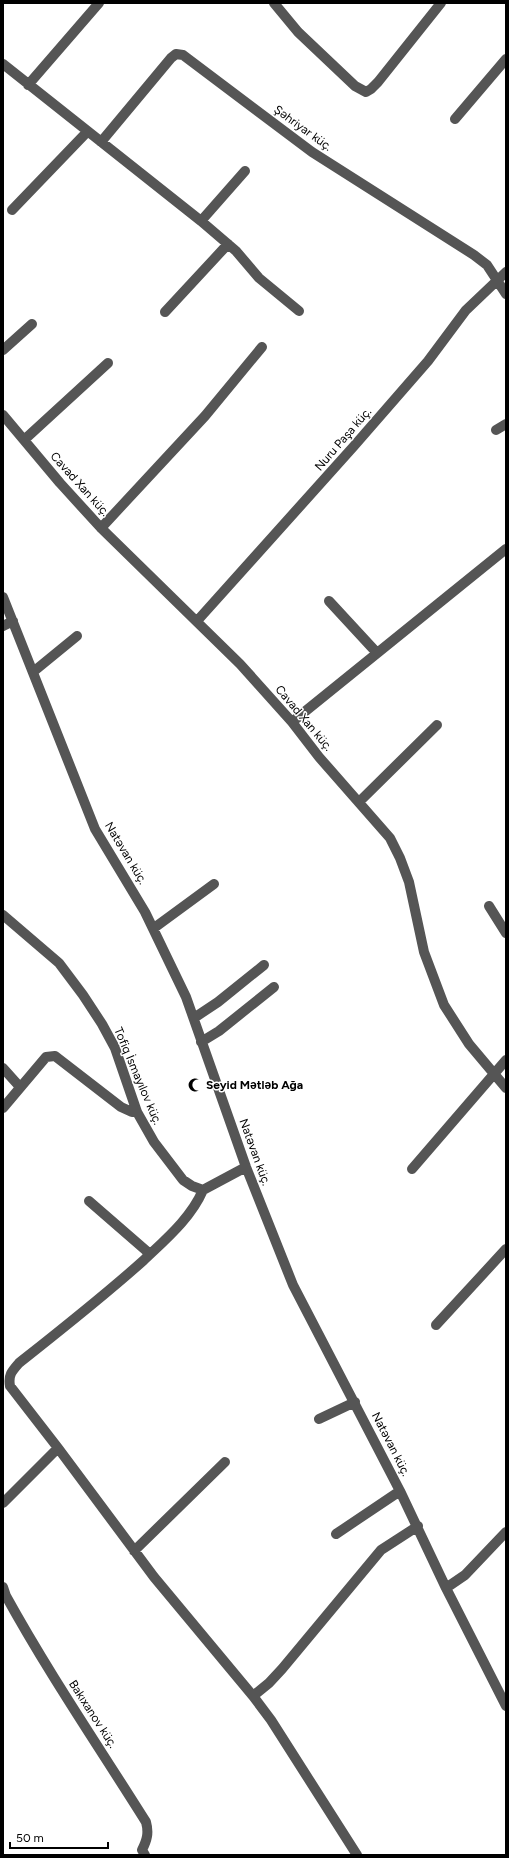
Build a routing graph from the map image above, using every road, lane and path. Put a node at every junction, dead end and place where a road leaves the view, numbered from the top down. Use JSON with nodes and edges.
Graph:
{"nodes":[{"id":1,"x":99,"y":3,"type":"edge"},
{"id":2,"x":274,"y":3,"type":"edge"},
{"id":3,"x":441,"y":3,"type":"edge"},
{"id":4,"x":506,"y":59,"type":"edge"},
{"id":5,"x":3,"y":64,"type":"edge"},
{"id":6,"x":28,"y":85,"type":"junction"},
{"id":7,"x":455,"y":119,"type":"dead end"},
{"id":8,"x":87,"y":132,"type":"junction"},
{"id":9,"x":100,"y":142,"type":"junction"},
{"id":10,"x":245,"y":171,"type":"dead end"},
{"id":11,"x":12,"y":210,"type":"dead end"},
{"id":12,"x":201,"y":220,"type":"junction"},
{"id":13,"x":228,"y":244,"type":"junction"},
{"id":14,"x":506,"y":272,"type":"edge"},
{"id":15,"x":497,"y":281,"type":"junction"},
{"id":16,"x":506,"y":294,"type":"edge"},
{"id":17,"x":299,"y":311,"type":"dead end"},
{"id":18,"x":165,"y":312,"type":"dead end"},
{"id":19,"x":32,"y":324,"type":"dead end"},
{"id":20,"x":262,"y":346,"type":"dead end"},
{"id":21,"x":3,"y":350,"type":"edge"},
{"id":22,"x":108,"y":364,"type":"dead end"},
{"id":23,"x":3,"y":415,"type":"edge"},
{"id":24,"x":506,"y":424,"type":"edge"},
{"id":25,"x":496,"y":430,"type":"dead end"},
{"id":26,"x":24,"y":440,"type":"junction"},
{"id":27,"x":101,"y":528,"type":"junction"},
{"id":28,"x":506,"y":549,"type":"edge"},
{"id":29,"x":3,"y":597,"type":"edge"},
{"id":30,"x":329,"y":602,"type":"dead end"},
{"id":31,"x":13,"y":621,"type":"junction"},
{"id":32,"x":198,"y":621,"type":"junction"},
{"id":33,"x":3,"y":626,"type":"edge"},
{"id":34,"x":77,"y":636,"type":"dead end"},
{"id":35,"x":377,"y":653,"type":"junction"},
{"id":36,"x":33,"y":672,"type":"junction"},
{"id":37,"x":292,"y":722,"type":"junction"},
{"id":38,"x":437,"y":726,"type":"dead end"},
{"id":39,"x":359,"y":802,"type":"junction"},
{"id":40,"x":214,"y":884,"type":"dead end"},
{"id":41,"x":490,"y":906,"type":"dead end"},
{"id":42,"x":3,"y":915,"type":"edge"},
{"id":43,"x":154,"y":928,"type":"junction"},
{"id":44,"x":506,"y":933,"type":"edge"},
{"id":45,"x":264,"y":965,"type":"dead end"},
{"id":46,"x":274,"y":987,"type":"dead end"},
{"id":47,"x":194,"y":1018,"type":"junction"},
{"id":48,"x":201,"y":1042,"type":"junction"},
{"id":49,"x":506,"y":1060,"type":"edge"},
{"id":50,"x":3,"y":1068,"type":"edge"},
{"id":51,"x":494,"y":1073,"type":"junction"},
{"id":52,"x":20,"y":1087,"type":"junction"},
{"id":53,"x":506,"y":1088,"type":"edge"},
{"id":54,"x":3,"y":1108,"type":"edge"},
{"id":55,"x":137,"y":1112,"type":"junction"},
{"id":56,"x":246,"y":1167,"type":"junction"},
{"id":57,"x":412,"y":1169,"type":"dead end"},
{"id":58,"x":203,"y":1190,"type":"junction"},
{"id":59,"x":89,"y":1201,"type":"dead end"},
{"id":60,"x":506,"y":1249,"type":"edge"},
{"id":61,"x":150,"y":1254,"type":"junction"},
{"id":62,"x":436,"y":1326,"type":"dead end"},
{"id":63,"x":356,"y":1402,"type":"junction"},
{"id":64,"x":319,"y":1419,"type":"dead end"},
{"id":65,"x":58,"y":1448,"type":"junction"},
{"id":66,"x":225,"y":1462,"type":"dead end"},
{"id":67,"x":400,"y":1491,"type":"junction"},
{"id":68,"x":3,"y":1502,"type":"edge"},
{"id":69,"x":418,"y":1526,"type":"junction"},
{"id":70,"x":336,"y":1534,"type":"dead end"},
{"id":71,"x":504,"y":1538,"type":"edge"},
{"id":72,"x":134,"y":1551,"type":"junction"},
{"id":73,"x":3,"y":1587,"type":"edge"},
{"id":74,"x":446,"y":1588,"type":"junction"},
{"id":75,"x":253,"y":1696,"type":"junction"},
{"id":76,"x":506,"y":1706,"type":"edge"},
{"id":77,"x":142,"y":1853,"type":"edge"},
{"id":78,"x":357,"y":1855,"type":"edge"}],
"edges":[{"from":1,"to":6,"type":"street"},
{"from":2,"to":3,"type":"street"},
{"from":4,"to":7,"type":"street"},
{"from":5,"to":6,"type":"street"},
{"from":6,"to":8,"type":"street"},
{"from":8,"to":9,"type":"street"},
{"from":8,"to":11,"type":"street"},
{"from":9,"to":12,"type":"street"},
{"from":9,"to":15,"type":"street","name":"Şəhriyar küç."},
{"from":10,"to":12,"type":"street"},
{"from":12,"to":13,"type":"street"},
{"from":13,"to":17,"type":"street"},
{"from":13,"to":18,"type":"street"},
{"from":14,"to":15,"type":"street","name":"Nuru Paşa küç."},
{"from":15,"to":16,"type":"street","name":"Şəhriyar küç."},
{"from":15,"to":32,"type":"street","name":"Nuru Paşa küç."},
{"from":19,"to":21,"type":"street"},
{"from":20,"to":27,"type":"street"},
{"from":22,"to":26,"type":"street"},
{"from":23,"to":26,"type":"street","name":"Cavad Xan küç."},
{"from":24,"to":25,"type":"street"},
{"from":26,"to":27,"type":"street","name":"Cavad Xan küç."},
{"from":27,"to":32,"type":"street","name":"Cavad Xan küç."},
{"from":28,"to":35,"type":"street"},
{"from":29,"to":31,"type":"street","name":"Natəvan küç."},
{"from":30,"to":35,"type":"street"},
{"from":31,"to":33,"type":"street"},
{"from":31,"to":36,"type":"street","name":"Natəvan küç."},
{"from":32,"to":37,"type":"street","name":"Cavad Xan küç."},
{"from":34,"to":36,"type":"street"},
{"from":35,"to":37,"type":"street"},
{"from":36,"to":43,"type":"street","name":"Natəvan küç."},
{"from":37,"to":39,"type":"street","name":"Cavad Xan küç."},
{"from":38,"to":39,"type":"street"},
{"from":39,"to":51,"type":"street","name":"Cavad Xan küç."},
{"from":40,"to":43,"type":"street"},
{"from":41,"to":44,"type":"street"},
{"from":42,"to":55,"type":"street","name":"Tofiq İsmayılov küç."},
{"from":43,"to":47,"type":"street","name":"Natəvan küç."},
{"from":45,"to":47,"type":"street"},
{"from":46,"to":48,"type":"street"},
{"from":47,"to":48,"type":"street","name":"Natəvan küç."},
{"from":48,"to":56,"type":"street","name":"Natəvan küç."},
{"from":49,"to":51,"type":"street"},
{"from":50,"to":52,"type":"street"},
{"from":51,"to":53,"type":"street","name":"Cavad Xan küç."},
{"from":51,"to":57,"type":"street"},
{"from":52,"to":54,"type":"street"},
{"from":52,"to":55,"type":"street"},
{"from":55,"to":58,"type":"street","name":"Tofiq İsmayılov küç."},
{"from":56,"to":58,"type":"street"},
{"from":56,"to":63,"type":"street","name":"Natəvan küç."},
{"from":58,"to":61,"type":"street"},
{"from":59,"to":61,"type":"street"},
{"from":60,"to":62,"type":"street"},
{"from":61,"to":65,"type":"street"},
{"from":63,"to":64,"type":"street"},
{"from":63,"to":67,"type":"street","name":"Natəvan küç."},
{"from":65,"to":68,"type":"street"},
{"from":65,"to":72,"type":"street"},
{"from":66,"to":72,"type":"street"},
{"from":67,"to":69,"type":"street","name":"Natəvan küç."},
{"from":67,"to":70,"type":"street"},
{"from":69,"to":74,"type":"street","name":"Natəvan küç."},
{"from":69,"to":75,"type":"street"},
{"from":71,"to":74,"type":"street"},
{"from":72,"to":75,"type":"street"},
{"from":73,"to":77,"type":"street","name":"Bakıxanov küç."},
{"from":74,"to":76,"type":"street","name":"Natəvan küç."},
{"from":75,"to":78,"type":"street"}]}
